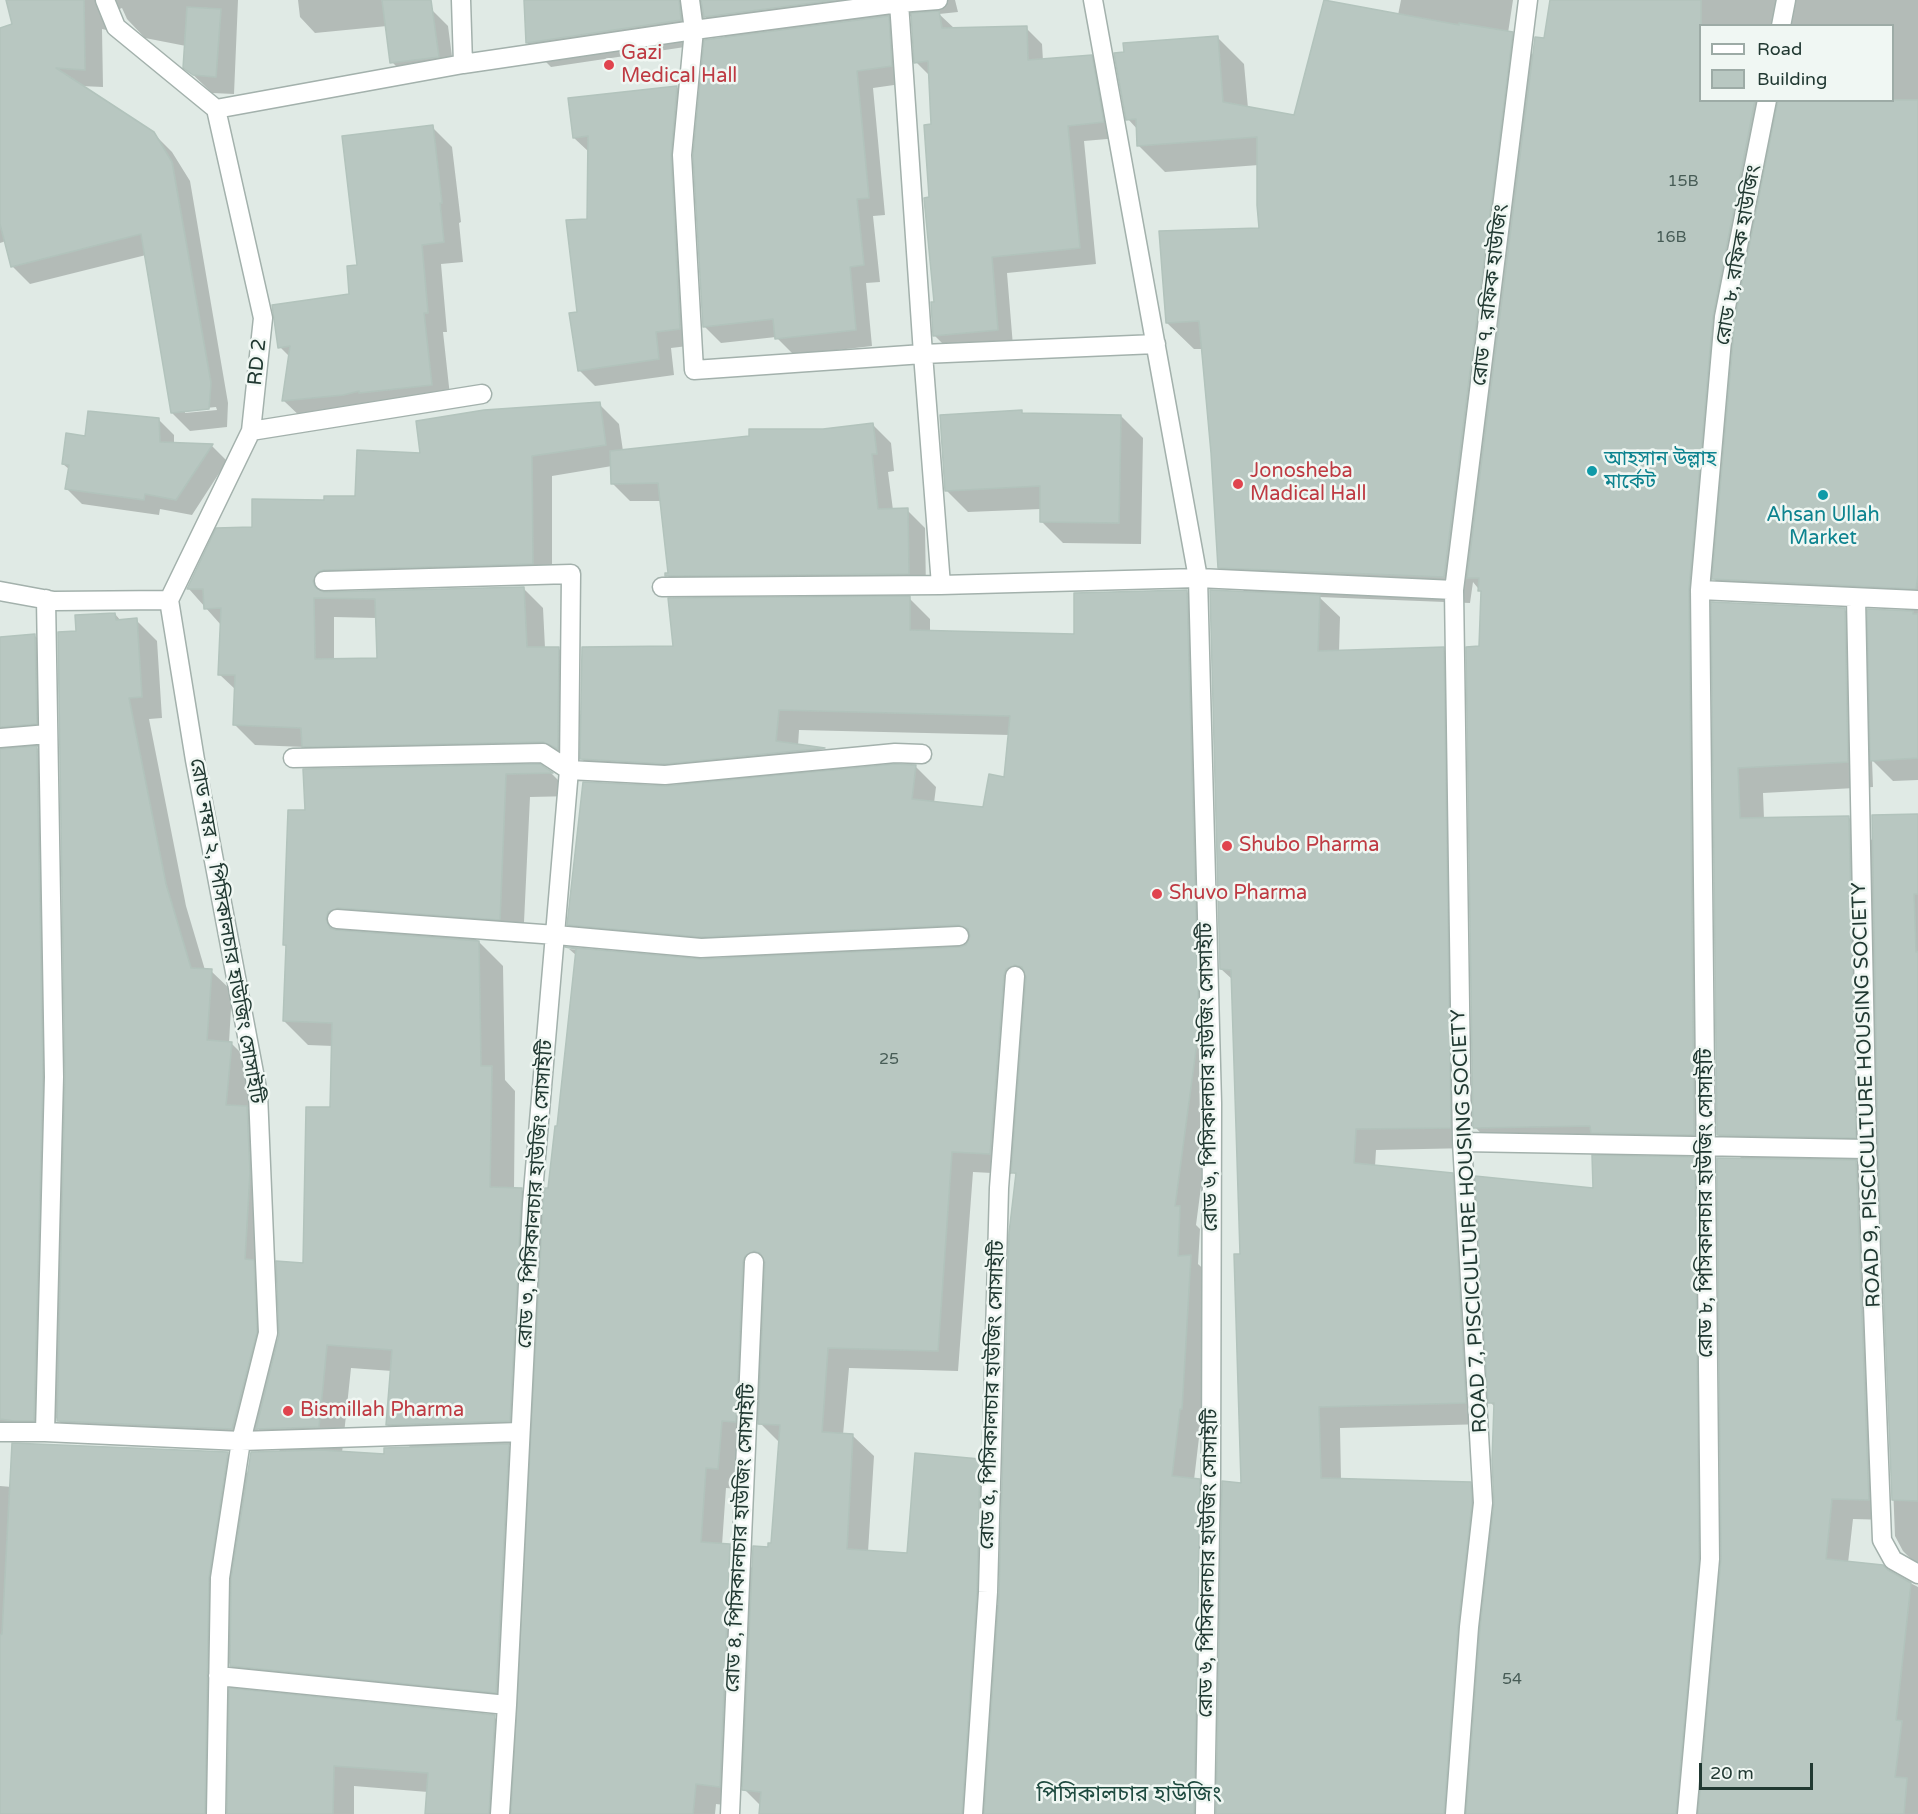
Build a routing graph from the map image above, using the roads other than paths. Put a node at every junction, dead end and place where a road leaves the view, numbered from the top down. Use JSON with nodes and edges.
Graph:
{"nodes":[{"id":1,"x":105,"y":0,"type":"edge"},
{"id":2,"x":461,"y":0,"type":"edge"},
{"id":3,"x":690,"y":0,"type":"edge"},
{"id":4,"x":938,"y":0,"type":"edge"},
{"id":5,"x":1093,"y":0,"type":"edge"},
{"id":6,"x":1528,"y":0,"type":"edge"},
{"id":7,"x":1786,"y":0,"type":"edge"},
{"id":8,"x":899,"y":3,"type":"junction"},
{"id":9,"x":1781,"y":24,"type":"edge"},
{"id":10,"x":694,"y":30,"type":"junction"},
{"id":11,"x":463,"y":64,"type":"junction"},
{"id":12,"x":1767,"y":102,"type":"edge"},
{"id":13,"x":216,"y":109,"type":"junction"},
{"id":14,"x":1156,"y":344,"type":"junction"},
{"id":15,"x":923,"y":354,"type":"junction"},
{"id":16,"x":482,"y":394,"type":"dead end"},
{"id":17,"x":251,"y":431,"type":"junction"},
{"id":18,"x":1197,"y":578,"type":"junction"},
{"id":19,"x":324,"y":581,"type":"dead end"},
{"id":20,"x":941,"y":585,"type":"junction"},
{"id":21,"x":662,"y":587,"type":"dead end"},
{"id":22,"x":1454,"y":590,"type":"junction"},
{"id":23,"x":1700,"y":590,"type":"junction"},
{"id":24,"x":0,"y":591,"type":"edge"},
{"id":25,"x":1856,"y":598,"type":"junction"},
{"id":26,"x":46,"y":599,"type":"junction"},
{"id":27,"x":169,"y":600,"type":"junction"},
{"id":28,"x":1918,"y":600,"type":"edge"},
{"id":29,"x":48,"y":734,"type":"junction"},
{"id":30,"x":0,"y":738,"type":"edge"},
{"id":31,"x":922,"y":754,"type":"dead end"},
{"id":32,"x":293,"y":758,"type":"dead end"},
{"id":33,"x":569,"y":770,"type":"junction"},
{"id":34,"x":337,"y":919,"type":"dead end"},
{"id":35,"x":556,"y":935,"type":"junction"},
{"id":36,"x":959,"y":936,"type":"dead end"},
{"id":37,"x":1015,"y":976,"type":"dead end"},
{"id":38,"x":1462,"y":1142,"type":"junction"},
{"id":39,"x":1706,"y":1146,"type":"junction"},
{"id":40,"x":1866,"y":1149,"type":"junction"},
{"id":41,"x":754,"y":1262,"type":"dead end"},
{"id":42,"x":0,"y":1432,"type":"edge"},
{"id":43,"x":45,"y":1432,"type":"junction"},
{"id":44,"x":520,"y":1432,"type":"junction"},
{"id":45,"x":241,"y":1441,"type":"junction"},
{"id":46,"x":1918,"y":1574,"type":"edge"},
{"id":47,"x":218,"y":1676,"type":"junction"},
{"id":48,"x":507,"y":1705,"type":"junction"},
{"id":49,"x":216,"y":1814,"type":"edge"},
{"id":50,"x":500,"y":1814,"type":"edge"},
{"id":51,"x":730,"y":1814,"type":"edge"},
{"id":52,"x":973,"y":1814,"type":"edge"},
{"id":53,"x":1205,"y":1814,"type":"edge"},
{"id":54,"x":1455,"y":1814,"type":"edge"},
{"id":55,"x":1687,"y":1814,"type":"edge"}],
"edges":[{"from":1,"to":13,"type":"street"},
{"from":2,"to":11,"type":"street"},
{"from":3,"to":10,"type":"street"},
{"from":4,"to":8,"type":"street"},
{"from":5,"to":14,"type":"street","name":"রোড ৬, পিসিকালচার হাউজিং সোসাইটি"},
{"from":6,"to":22,"type":"street","name":"রোড ৭, রফিক হাউজিং"},
{"from":7,"to":9,"type":"street"},
{"from":8,"to":10,"type":"street"},
{"from":8,"to":15,"type":"street"},
{"from":10,"to":11,"type":"street"},
{"from":10,"to":15,"type":"street"},
{"from":11,"to":13,"type":"street"},
{"from":12,"to":23,"type":"street","name":"রোড ৮, রফিক হাউজিং"},
{"from":13,"to":17,"type":"street","name":"RD 2"},
{"from":14,"to":15,"type":"street"},
{"from":14,"to":18,"type":"street","name":"রোড ৬, পিসিকালচার হাউজিং সোসাইটি"},
{"from":15,"to":20,"type":"street"},
{"from":16,"to":17,"type":"street"},
{"from":17,"to":27,"type":"street","name":"RD 2"},
{"from":18,"to":20,"type":"street"},
{"from":18,"to":22,"type":"street"},
{"from":18,"to":53,"type":"street","name":"রোড ৬, পিসিকালচার হাউজিং সোসাইটি"},
{"from":19,"to":33,"type":"street","name":"রোড ৩, পিসিকালচার হাউজিং সোসাইটি"},
{"from":20,"to":21,"type":"street"},
{"from":22,"to":38,"type":"street","name":"ROAD 7, PISCICULTURE HOUSING SOCIETY"},
{"from":23,"to":25,"type":"street"},
{"from":23,"to":39,"type":"street","name":"রোড ৮, পিসিকালচার হাউজিং সোসাইটি"},
{"from":24,"to":26,"type":"street"},
{"from":25,"to":28,"type":"street"},
{"from":25,"to":40,"type":"street","name":"ROAD 9, PISCICULTURE HOUSING SOCIETY"},
{"from":26,"to":27,"type":"street"},
{"from":26,"to":29,"type":"street"},
{"from":27,"to":45,"type":"street","name":"রোড নম্বর ২, পিসিকালচার হাউজিং সোসাইটি"},
{"from":29,"to":30,"type":"street"},
{"from":29,"to":43,"type":"street"},
{"from":31,"to":33,"type":"street"},
{"from":32,"to":33,"type":"street"},
{"from":33,"to":35,"type":"street","name":"রোড ৩, পিসিকালচার হাউজিং সোসাইটি"},
{"from":34,"to":35,"type":"street"},
{"from":35,"to":36,"type":"street"},
{"from":35,"to":44,"type":"street","name":"রোড ৩, পিসিকালচার হাউজিং সোসাইটি"},
{"from":37,"to":52,"type":"street","name":"রোড ৫, পিসিকালচার হাউজিং সোসাইটি"},
{"from":38,"to":39,"type":"street"},
{"from":38,"to":54,"type":"street","name":"ROAD 7, PISCICULTURE HOUSING SOCIETY"},
{"from":39,"to":40,"type":"street"},
{"from":39,"to":55,"type":"street","name":"রোড ৮, পিসিকালচার হাউজিং সোসাইটি"},
{"from":40,"to":46,"type":"street","name":"ROAD 9, PISCICULTURE HOUSING SOCIETY"},
{"from":41,"to":51,"type":"street","name":"রোড ৪, পিসিকালচার হাউজিং সোসাইটি"},
{"from":42,"to":43,"type":"street"},
{"from":43,"to":45,"type":"street"},
{"from":44,"to":45,"type":"street"},
{"from":44,"to":48,"type":"street","name":"রোড ৩, পিসিকালচার হাউজিং সোসাইটি"},
{"from":45,"to":47,"type":"street","name":"রোড নম্বর ২, পিসিকালচার হাউজিং সোসাইটি"},
{"from":47,"to":48,"type":"street"},
{"from":47,"to":49,"type":"street","name":"রোড নম্বর ২, পিসিকালচার হাউজিং সোসাইটি"},
{"from":48,"to":50,"type":"street","name":"রোড ৩, পিসিকালচার হাউজিং সোসাইটি"}]}
